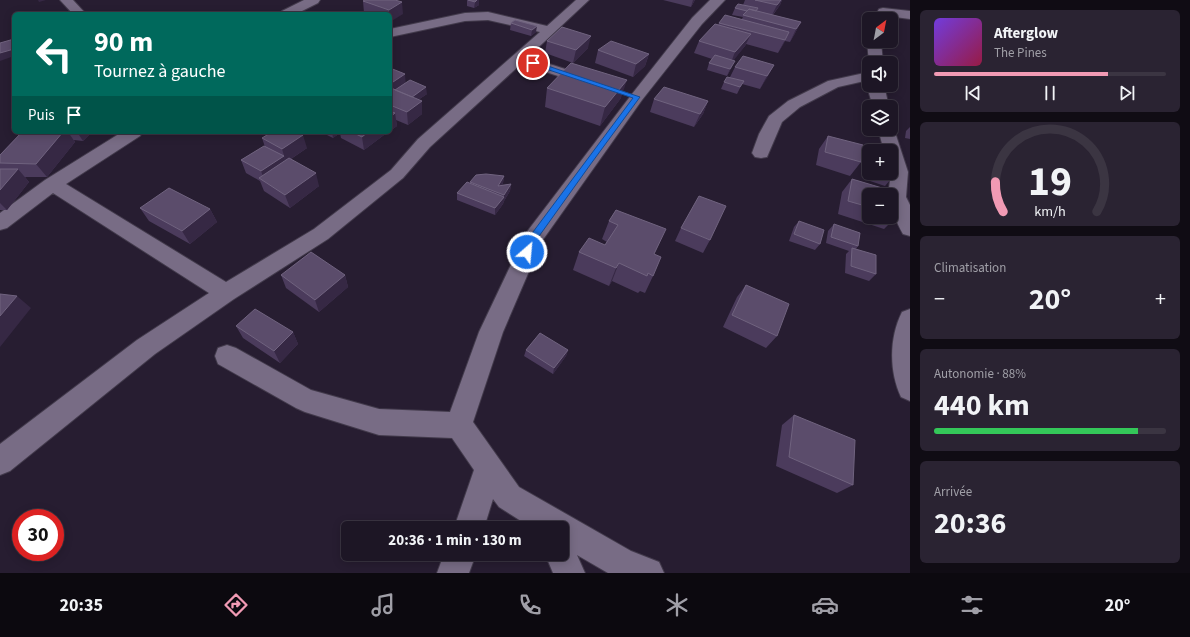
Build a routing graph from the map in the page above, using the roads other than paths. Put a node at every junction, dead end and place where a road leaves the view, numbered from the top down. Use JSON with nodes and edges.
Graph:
{"nodes":[{"id":1,"x":66,"y":0,"type":"edge"},
{"id":2,"x":314,"y":0,"type":"edge"},
{"id":3,"x":583,"y":0,"type":"edge"},
{"id":4,"x":719,"y":0,"type":"edge"},
{"id":5,"x":882,"y":10,"type":"edge"},
{"id":6,"x":78,"y":12,"type":"edge"},
{"id":7,"x":290,"y":12,"type":"edge"},
{"id":8,"x":910,"y":15,"type":"edge"},
{"id":9,"x":549,"y":30,"type":"junction"},
{"id":10,"x":392,"y":33,"type":"edge"},
{"id":11,"x":518,"y":58,"type":"junction"},
{"id":12,"x":862,"y":78,"type":"edge"},
{"id":13,"x":607,"y":88,"type":"edge"},
{"id":14,"x":131,"y":134,"type":"edge"},
{"id":15,"x":888,"y":136,"type":"edge"},
{"id":16,"x":761,"y":153,"type":"dead end"},
{"id":17,"x":52,"y":184,"type":"junction"},
{"id":18,"x":0,"y":223,"type":"edge"},
{"id":19,"x":910,"y":229,"type":"edge"},
{"id":20,"x":226,"y":293,"type":"junction"},
{"id":21,"x":910,"y":319,"type":"edge"},
{"id":22,"x":227,"y":356,"type":"dead end"},
{"id":23,"x":910,"y":389,"type":"edge"},
{"id":24,"x":459,"y":425,"type":"junction"},
{"id":25,"x":0,"y":461,"type":"edge"},
{"id":26,"x":489,"y":467,"type":"junction"},
{"id":27,"x":471,"y":521,"type":"edge"},
{"id":28,"x":546,"y":521,"type":"edge"},
{"id":29,"x":569,"y":534,"type":"edge"},
{"id":30,"x":457,"y":561,"type":"edge"},
{"id":31,"x":564,"y":561,"type":"edge"},
{"id":32,"x":453,"y":573,"type":"edge"},
{"id":33,"x":569,"y":573,"type":"edge"},
{"id":34,"x":648,"y":573,"type":"edge"}],
"edges":[{"from":1,"to":6,"type":"street"},
{"from":2,"to":7,"type":"street"},
{"from":3,"to":9,"type":"street"},
{"from":4,"to":24,"type":"street"},
{"from":5,"to":8,"type":"street"},
{"from":9,"to":10,"type":"street"},
{"from":9,"to":11,"type":"street"},
{"from":11,"to":13,"type":"street"},
{"from":11,"to":20,"type":"street"},
{"from":12,"to":16,"type":"street"},
{"from":14,"to":17,"type":"street"},
{"from":15,"to":19,"type":"street"},
{"from":17,"to":18,"type":"street"},
{"from":17,"to":20,"type":"street"},
{"from":20,"to":25,"type":"street"},
{"from":21,"to":23,"type":"street"},
{"from":22,"to":24,"type":"street"},
{"from":24,"to":26,"type":"street"},
{"from":26,"to":27,"type":"street"},
{"from":26,"to":28,"type":"street"},
{"from":29,"to":34,"type":"street"},
{"from":30,"to":32,"type":"street"},
{"from":31,"to":33,"type":"street"}]}
